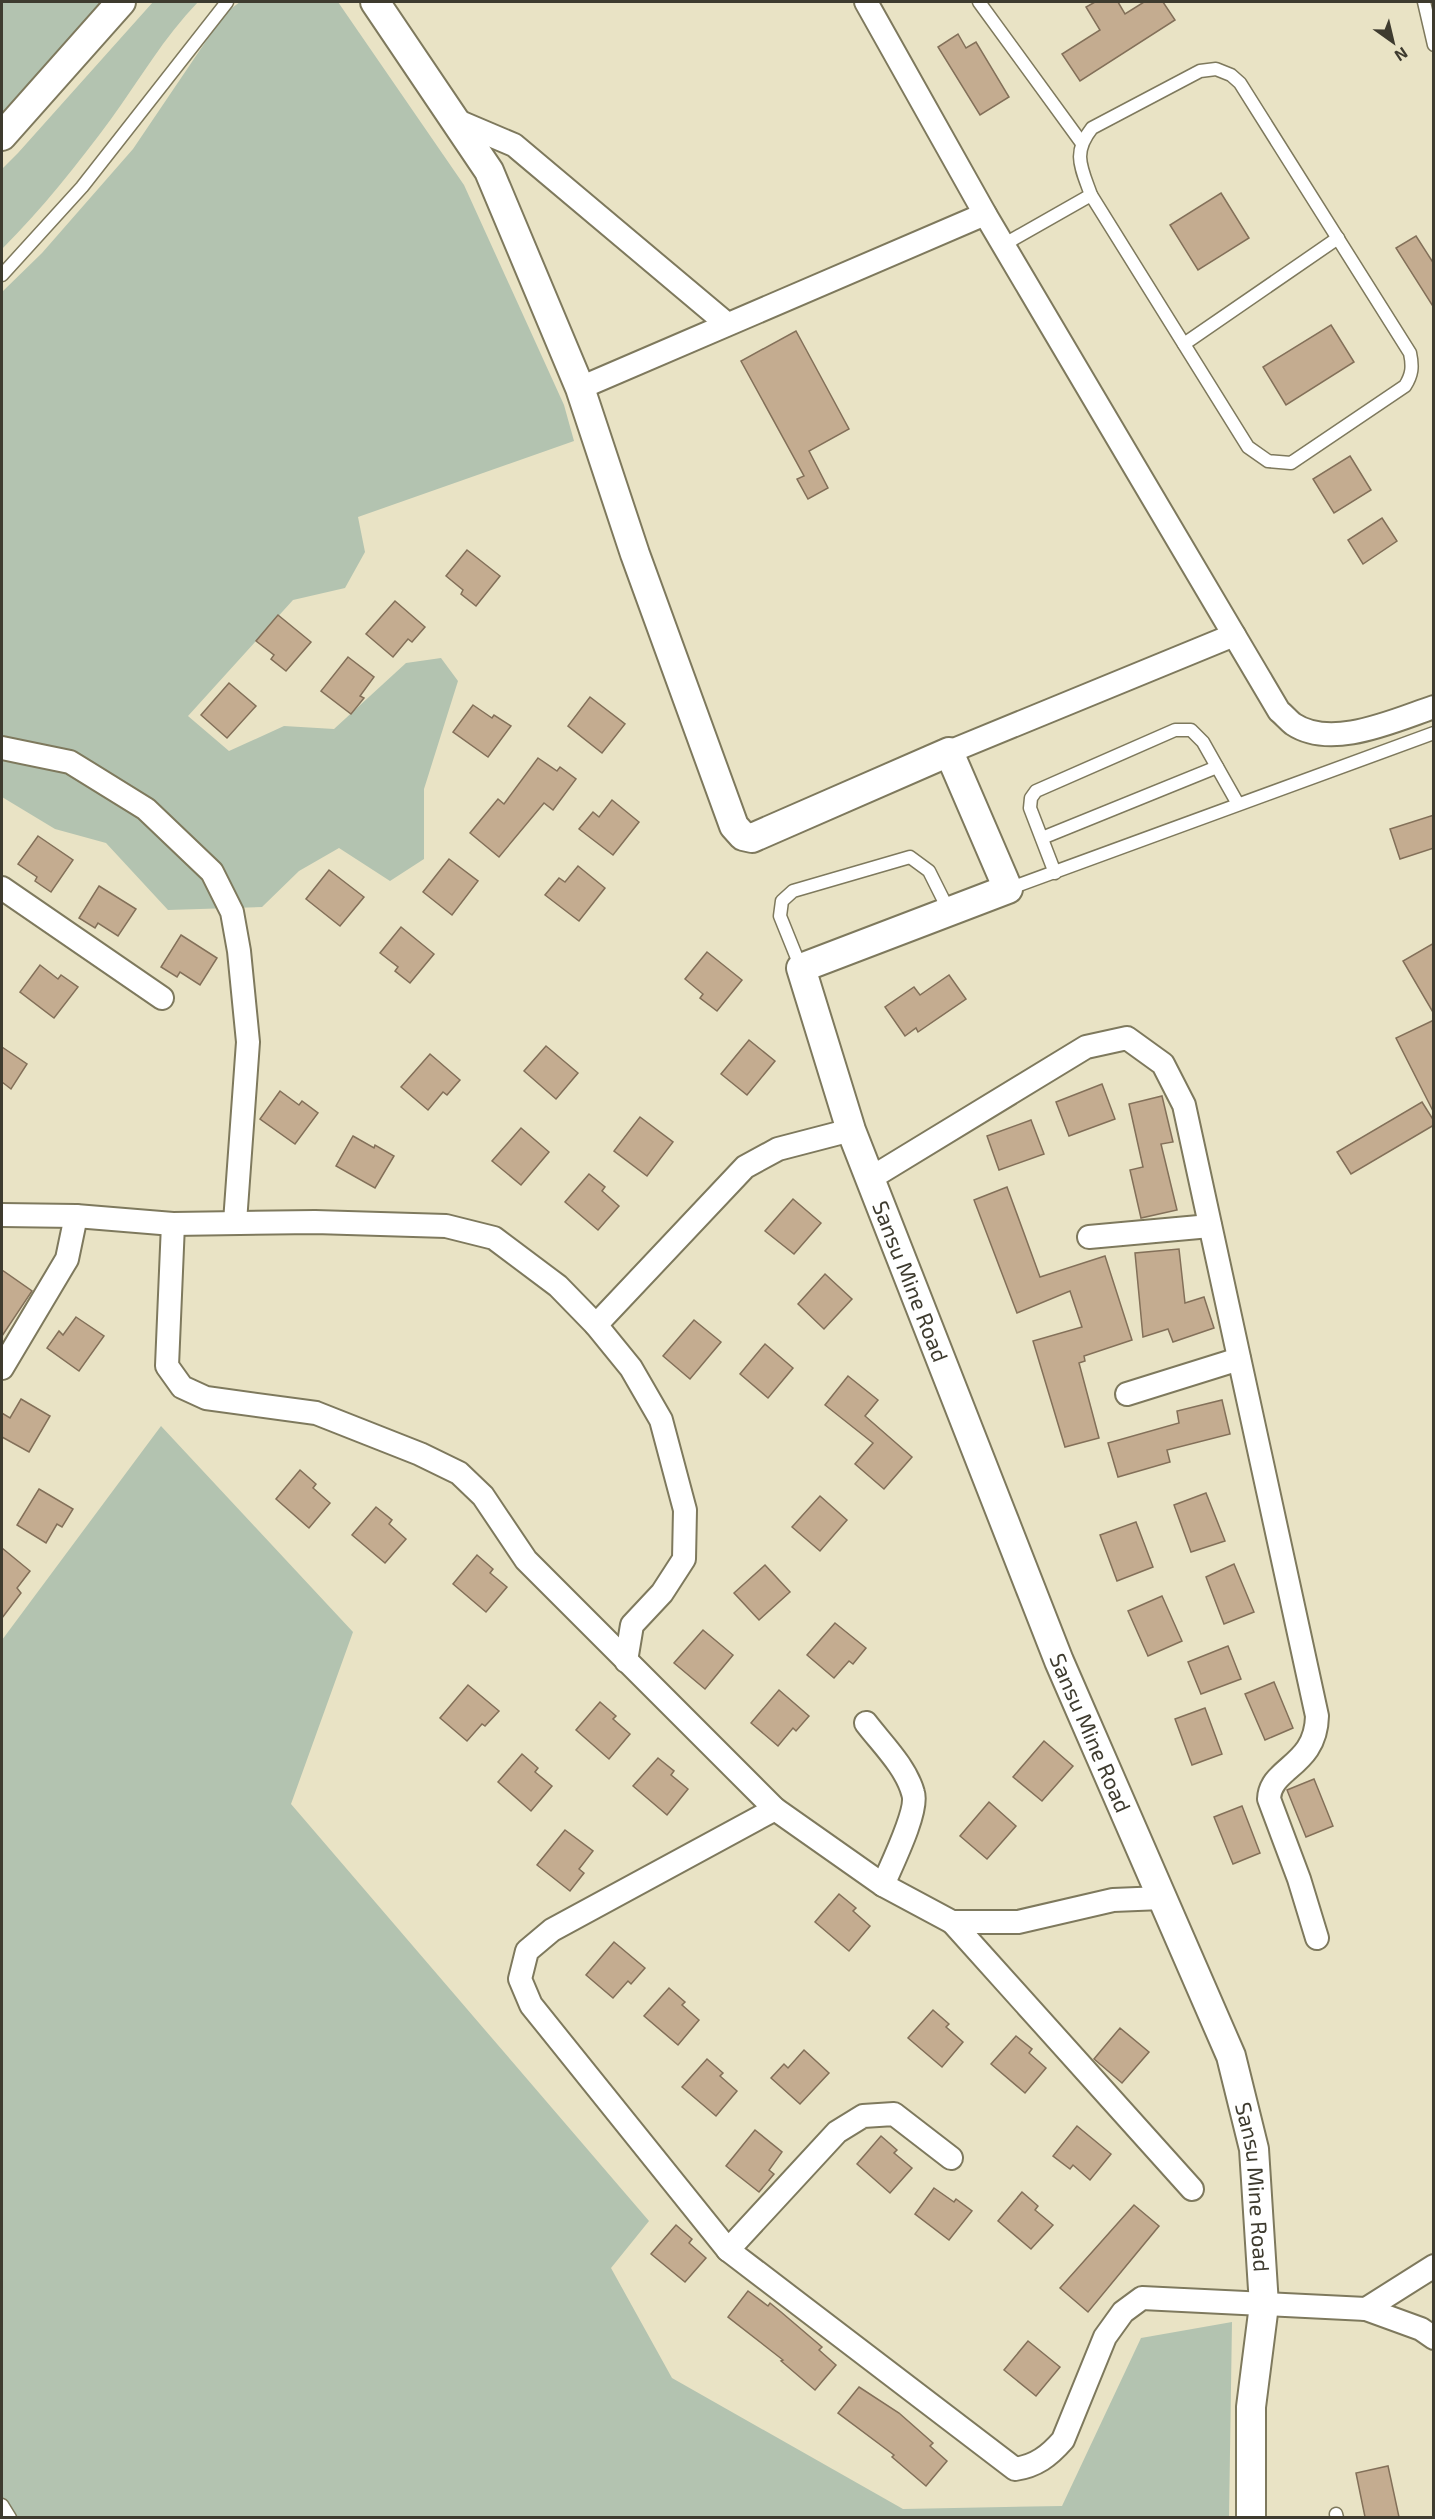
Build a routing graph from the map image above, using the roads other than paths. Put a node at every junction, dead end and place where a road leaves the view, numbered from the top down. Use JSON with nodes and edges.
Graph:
{"nodes":[{"id":1,"x":122,"y":2,"type":"edge"},
{"id":2,"x":227,"y":2,"type":"edge"},
{"id":3,"x":375,"y":2,"type":"edge"},
{"id":4,"x":866,"y":2,"type":"edge"},
{"id":5,"x":979,"y":2,"type":"edge"},
{"id":6,"x":1424,"y":2,"type":"edge"},
{"id":7,"x":1434,"y":45,"type":"edge"},
{"id":8,"x":455,"y":120,"type":"junction"},
{"id":9,"x":2,"y":136,"type":"edge"},
{"id":10,"x":1081,"y":142,"type":"junction"},
{"id":11,"x":1091,"y":195,"type":"junction"},
{"id":12,"x":985,"y":214,"type":"junction"},
{"id":13,"x":1338,"y":238,"type":"junction"},
{"id":14,"x":1003,"y":245,"type":"junction"},
{"id":15,"x":2,"y":275,"type":"edge"},
{"id":16,"x":727,"y":324,"type":"junction"},
{"id":17,"x":1184,"y":344,"type":"junction"},
{"id":18,"x":580,"y":388,"type":"junction"},
{"id":19,"x":1234,"y":635,"type":"junction"},
{"id":20,"x":1434,"y":707,"type":"edge"},
{"id":21,"x":1434,"y":733,"type":"edge"},
{"id":22,"x":2,"y":748,"type":"edge"},
{"id":23,"x":949,"y":752,"type":"junction"},
{"id":24,"x":1217,"y":767,"type":"junction"},
{"id":25,"x":1238,"y":804,"type":"junction"},
{"id":26,"x":1042,"y":838,"type":"junction"},
{"id":27,"x":1055,"y":873,"type":"junction"},
{"id":28,"x":2,"y":888,"type":"edge"},
{"id":29,"x":1008,"y":889,"type":"junction"},
{"id":30,"x":949,"y":912,"type":"junction"},
{"id":31,"x":801,"y":968,"type":"junction"},
{"id":32,"x":162,"y":998,"type":"dead end"},
{"id":33,"x":851,"y":1130,"type":"junction"},
{"id":34,"x":871,"y":1178,"type":"junction"},
{"id":35,"x":2,"y":1215,"type":"edge"},
{"id":36,"x":75,"y":1216,"type":"junction"},
{"id":37,"x":235,"y":1222,"type":"junction"},
{"id":38,"x":173,"y":1224,"type":"junction"},
{"id":39,"x":1210,"y":1226,"type":"junction"},
{"id":40,"x":1089,"y":1237,"type":"dead end"},
{"id":41,"x":596,"y":1325,"type":"junction"},
{"id":42,"x":1239,"y":1359,"type":"junction"},
{"id":43,"x":2,"y":1368,"type":"edge"},
{"id":44,"x":1127,"y":1394,"type":"dead end"},
{"id":45,"x":626,"y":1661,"type":"junction"},
{"id":46,"x":866,"y":1723,"type":"dead end"},
{"id":47,"x":775,"y":1809,"type":"junction"},
{"id":48,"x":883,"y":1885,"type":"junction"},
{"id":49,"x":1162,"y":1899,"type":"junction"},
{"id":50,"x":952,"y":1922,"type":"junction"},
{"id":51,"x":1317,"y":1938,"type":"dead end"},
{"id":52,"x":951,"y":2158,"type":"dead end"},
{"id":53,"x":1191,"y":2188,"type":"dead end"},
{"id":54,"x":728,"y":2250,"type":"junction"},
{"id":55,"x":1434,"y":2266,"type":"edge"},
{"id":56,"x":1264,"y":2305,"type":"junction"},
{"id":57,"x":1366,"y":2309,"type":"junction"},
{"id":58,"x":1434,"y":2338,"type":"edge"},
{"id":59,"x":2,"y":2505,"type":"edge"},
{"id":60,"x":10,"y":2517,"type":"edge"},
{"id":61,"x":1251,"y":2517,"type":"edge"}],
"edges":[{"from":1,"to":9,"type":"street"},
{"from":2,"to":15,"type":"lane"},
{"from":3,"to":8,"type":"street"},
{"from":4,"to":12,"type":"street"},
{"from":5,"to":10,"type":"lane"},
{"from":6,"to":7,"type":"lane"},
{"from":8,"to":16,"type":"street"},
{"from":8,"to":18,"type":"street"},
{"from":10,"to":11,"type":"lane"},
{"from":10,"to":13,"type":"lane"},
{"from":11,"to":14,"type":"lane"},
{"from":11,"to":17,"type":"lane"},
{"from":12,"to":14,"type":"street"},
{"from":12,"to":16,"type":"street"},
{"from":13,"to":17,"type":"lane"},
{"from":13,"to":17,"type":"lane"},
{"from":14,"to":19,"type":"street"},
{"from":16,"to":18,"type":"street"},
{"from":18,"to":23,"type":"street"},
{"from":19,"to":20,"type":"street"},
{"from":19,"to":23,"type":"street"},
{"from":21,"to":25,"type":"lane"},
{"from":22,"to":37,"type":"street"},
{"from":23,"to":29,"type":"street"},
{"from":24,"to":25,"type":"lane"},
{"from":24,"to":26,"type":"lane"},
{"from":24,"to":26,"type":"lane"},
{"from":25,"to":27,"type":"lane"},
{"from":26,"to":27,"type":"lane"},
{"from":27,"to":29,"type":"lane"},
{"from":28,"to":32,"type":"street"},
{"from":29,"to":30,"type":"street"},
{"from":30,"to":31,"type":"street"},
{"from":30,"to":31,"type":"lane"},
{"from":31,"to":33,"type":"street","name":"Sansu Mine Road"},
{"from":33,"to":34,"type":"street","name":"Sansu Mine Road"},
{"from":33,"to":41,"type":"street"},
{"from":34,"to":39,"type":"street"},
{"from":34,"to":49,"type":"street","name":"Sansu Mine Road"},
{"from":35,"to":36,"type":"street"},
{"from":36,"to":38,"type":"street"},
{"from":36,"to":43,"type":"street"},
{"from":37,"to":38,"type":"street"},
{"from":37,"to":41,"type":"street"},
{"from":38,"to":45,"type":"street"},
{"from":39,"to":40,"type":"street"},
{"from":39,"to":42,"type":"street"},
{"from":41,"to":45,"type":"street"},
{"from":42,"to":44,"type":"street"},
{"from":42,"to":51,"type":"street"},
{"from":45,"to":47,"type":"street"},
{"from":46,"to":48,"type":"street"},
{"from":47,"to":48,"type":"street"},
{"from":47,"to":54,"type":"street"},
{"from":48,"to":50,"type":"street"},
{"from":49,"to":50,"type":"street"},
{"from":49,"to":56,"type":"street","name":"Sansu Mine Road"},
{"from":50,"to":53,"type":"street"},
{"from":52,"to":54,"type":"street"},
{"from":54,"to":56,"type":"street"},
{"from":55,"to":57,"type":"street"},
{"from":56,"to":57,"type":"street"},
{"from":56,"to":61,"type":"street","name":"Sansu Mine Road"},
{"from":57,"to":58,"type":"street"},
{"from":59,"to":60,"type":"lane"}]}
